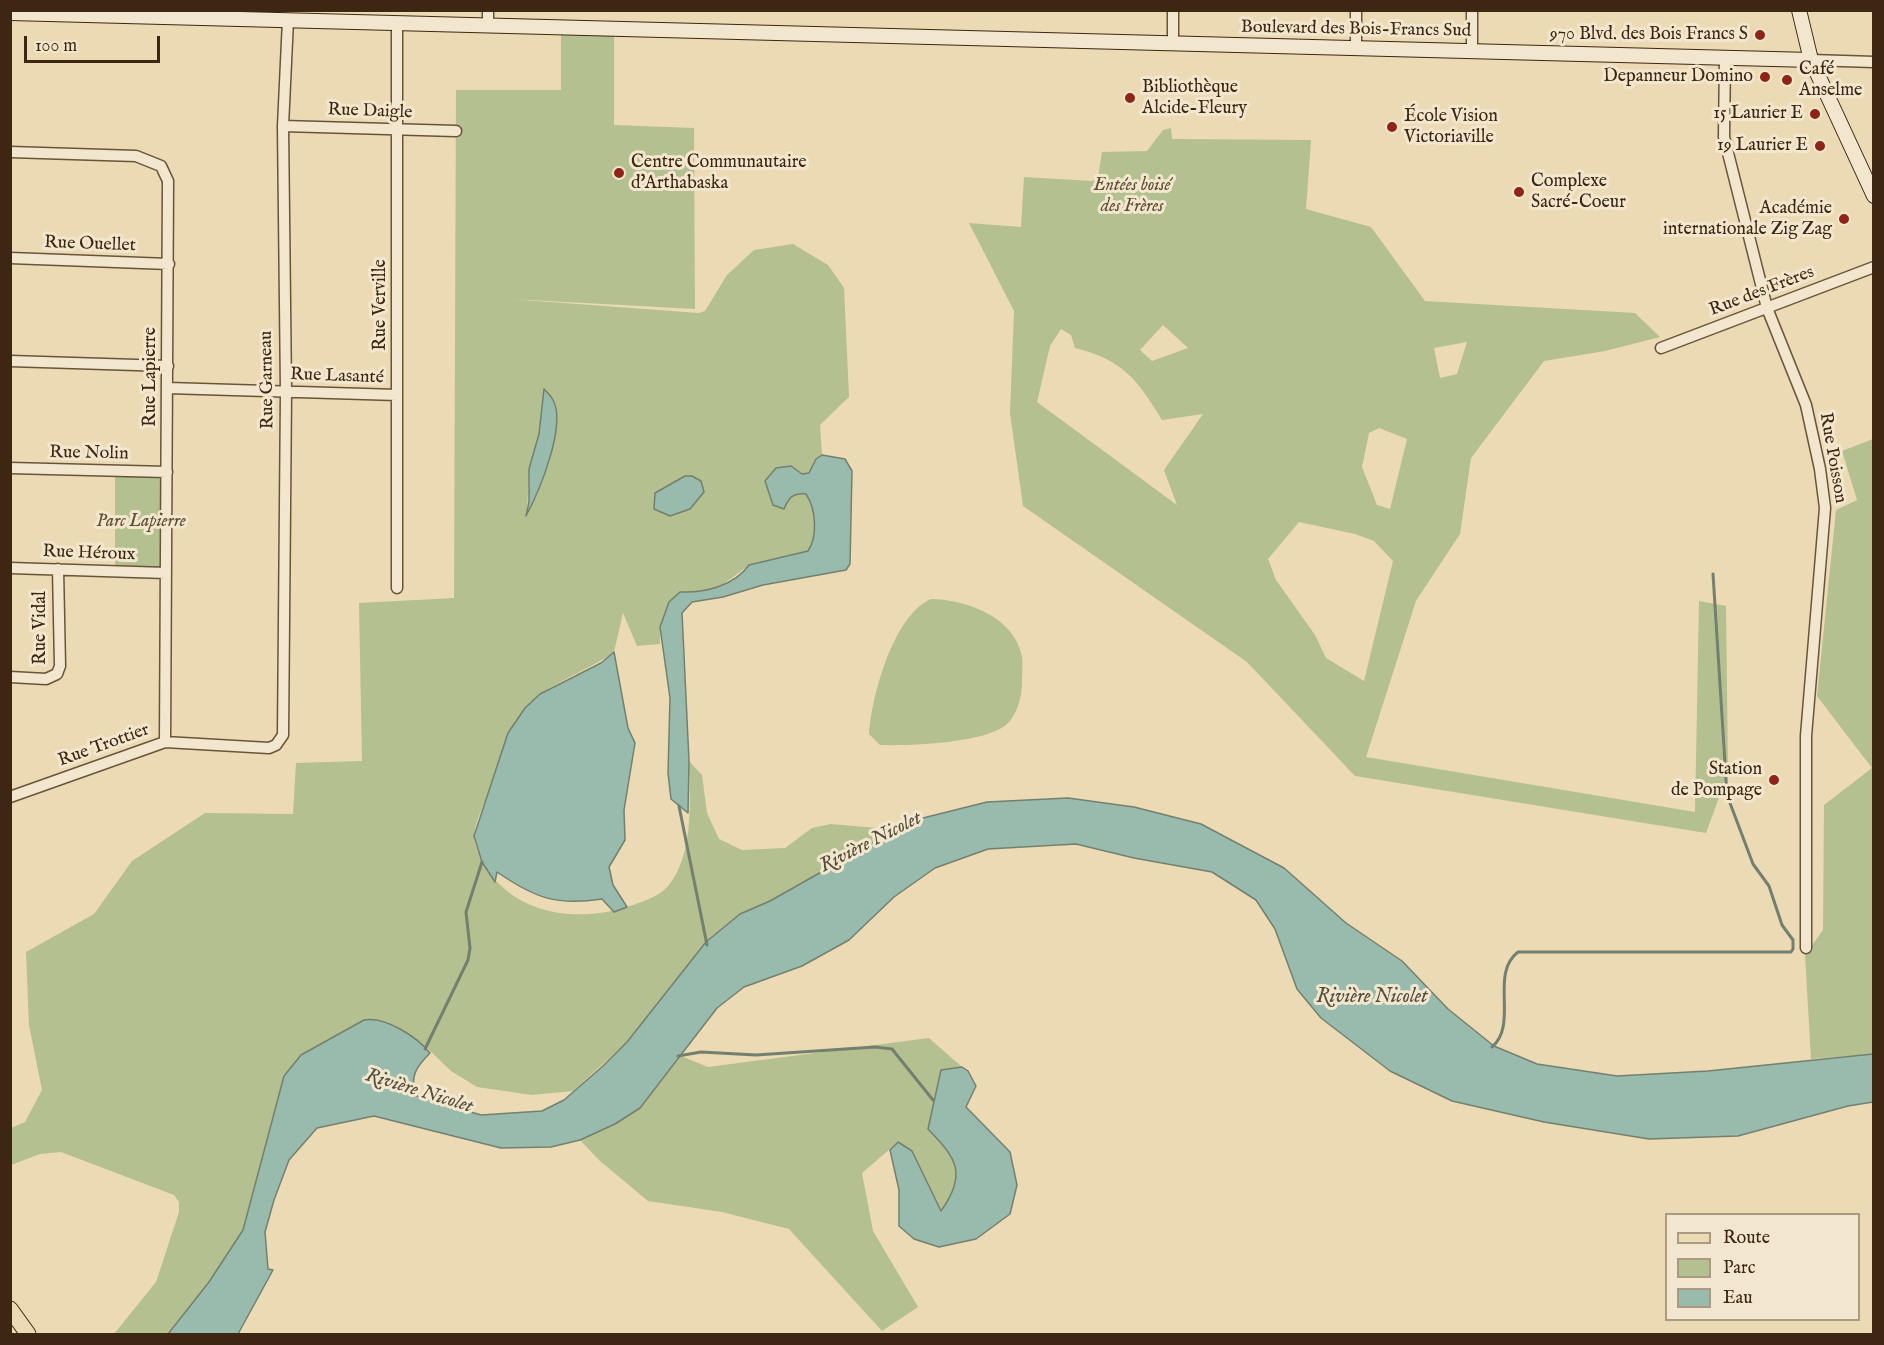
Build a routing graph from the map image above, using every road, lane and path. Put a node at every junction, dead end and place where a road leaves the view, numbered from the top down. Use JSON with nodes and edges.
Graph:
{"nodes":[{"id":1,"x":488,"y":10,"type":"edge"},
{"id":2,"x":1173,"y":10,"type":"edge"},
{"id":3,"x":1356,"y":10,"type":"edge"},
{"id":4,"x":1472,"y":10,"type":"edge"},
{"id":5,"x":1799,"y":10,"type":"edge"},
{"id":6,"x":10,"y":13,"type":"edge"},
{"id":7,"x":153,"y":13,"type":"edge"},
{"id":8,"x":304,"y":15,"type":"edge"},
{"id":9,"x":288,"y":20,"type":"junction"},
{"id":10,"x":397,"y":22,"type":"junction"},
{"id":11,"x":488,"y":25,"type":"junction"},
{"id":12,"x":1173,"y":43,"type":"junction"},
{"id":13,"x":1356,"y":48,"type":"junction"},
{"id":14,"x":1472,"y":51,"type":"junction"},
{"id":15,"x":1725,"y":57,"type":"junction"},
{"id":16,"x":1811,"y":60,"type":"junction"},
{"id":17,"x":1874,"y":62,"type":"edge"},
{"id":18,"x":283,"y":126,"type":"junction"},
{"id":19,"x":397,"y":129,"type":"junction"},
{"id":20,"x":456,"y":131,"type":"dead end"},
{"id":21,"x":10,"y":152,"type":"edge"},
{"id":22,"x":1874,"y":196,"type":"edge"},
{"id":23,"x":10,"y":258,"type":"edge"},
{"id":24,"x":169,"y":264,"type":"junction"},
{"id":25,"x":1874,"y":267,"type":"edge"},
{"id":26,"x":1767,"y":308,"type":"junction"},
{"id":27,"x":1662,"y":348,"type":"dead end"},
{"id":28,"x":10,"y":361,"type":"edge"},
{"id":29,"x":168,"y":366,"type":"junction"},
{"id":30,"x":168,"y":388,"type":"junction"},
{"id":31,"x":286,"y":392,"type":"junction"},
{"id":32,"x":397,"y":395,"type":"junction"},
{"id":33,"x":10,"y":468,"type":"edge"},
{"id":34,"x":167,"y":472,"type":"junction"},
{"id":35,"x":10,"y":568,"type":"edge"},
{"id":36,"x":58,"y":569,"type":"junction"},
{"id":37,"x":166,"y":573,"type":"junction"},
{"id":38,"x":397,"y":588,"type":"dead end"},
{"id":39,"x":10,"y":677,"type":"edge"},
{"id":40,"x":280,"y":740,"type":"joint"},
{"id":41,"x":165,"y":742,"type":"junction"},
{"id":42,"x":10,"y":797,"type":"edge"},
{"id":43,"x":1806,"y":948,"type":"dead end"},
{"id":44,"x":10,"y":1309,"type":"edge"},
{"id":45,"x":28,"y":1335,"type":"edge"}],
"edges":[{"from":1,"to":11,"type":"street"},
{"from":2,"to":12,"type":"street"},
{"from":3,"to":13,"type":"street"},
{"from":4,"to":14,"type":"street"},
{"from":5,"to":16,"type":"street"},
{"from":6,"to":7,"type":"street","name":"Boulevard des Bois-Francs Sud"},
{"from":7,"to":9,"type":"street","name":"Boulevard des Bois-Francs Sud"},
{"from":8,"to":9,"type":"street","name":"Boulevard des Bois-Francs Sud"},
{"from":8,"to":10,"type":"street","name":"Boulevard des Bois-Francs Sud"},
{"from":9,"to":18,"type":"street","name":"Rue Garneau"},
{"from":10,"to":11,"type":"street","name":"Boulevard des Bois-Francs Sud"},
{"from":10,"to":19,"type":"street","name":"Rue Verville"},
{"from":11,"to":12,"type":"street","name":"Boulevard des Bois-Francs Sud"},
{"from":12,"to":13,"type":"street","name":"Boulevard des Bois-Francs Sud"},
{"from":13,"to":14,"type":"street","name":"Boulevard des Bois-Francs Sud"},
{"from":14,"to":15,"type":"street","name":"Boulevard des Bois-Francs Sud"},
{"from":15,"to":16,"type":"street","name":"Boulevard des Bois-Francs Sud"},
{"from":15,"to":26,"type":"street","name":"Rue Poisson"},
{"from":16,"to":17,"type":"street","name":"Boulevard des Bois-Francs Sud"},
{"from":16,"to":22,"type":"street"},
{"from":18,"to":19,"type":"street","name":"Rue Daigle"},
{"from":18,"to":31,"type":"street","name":"Rue Garneau"},
{"from":19,"to":20,"type":"street","name":"Rue Daigle"},
{"from":19,"to":32,"type":"street","name":"Rue Verville"},
{"from":21,"to":24,"type":"street","name":"Rue Lapierre"},
{"from":23,"to":24,"type":"street","name":"Rue Ouellet"},
{"from":24,"to":29,"type":"street","name":"Rue Lapierre"},
{"from":25,"to":26,"type":"street","name":"Rue des Frères"},
{"from":26,"to":27,"type":"street","name":"Rue des Frères"},
{"from":26,"to":43,"type":"street","name":"Rue Poisson"},
{"from":28,"to":29,"type":"street"},
{"from":29,"to":30,"type":"street","name":"Rue Lapierre"},
{"from":30,"to":31,"type":"street","name":"Rue Lasanté"},
{"from":30,"to":34,"type":"street","name":"Rue Lapierre"},
{"from":31,"to":32,"type":"street","name":"Rue Lasanté"},
{"from":31,"to":40,"type":"street","name":"Rue Garneau"},
{"from":32,"to":38,"type":"street","name":"Rue Verville"},
{"from":33,"to":34,"type":"street","name":"Rue Nolin"},
{"from":34,"to":37,"type":"street","name":"Rue Lapierre"},
{"from":35,"to":36,"type":"street","name":"Rue Héroux"},
{"from":36,"to":37,"type":"street","name":"Rue Héroux"},
{"from":36,"to":39,"type":"street","name":"Rue Vidal"},
{"from":37,"to":41,"type":"street","name":"Rue Lapierre"},
{"from":40,"to":41,"type":"street","name":"Rue Trottier"},
{"from":41,"to":42,"type":"street","name":"Rue Trottier"},
{"from":44,"to":45,"type":"main road"}]}
